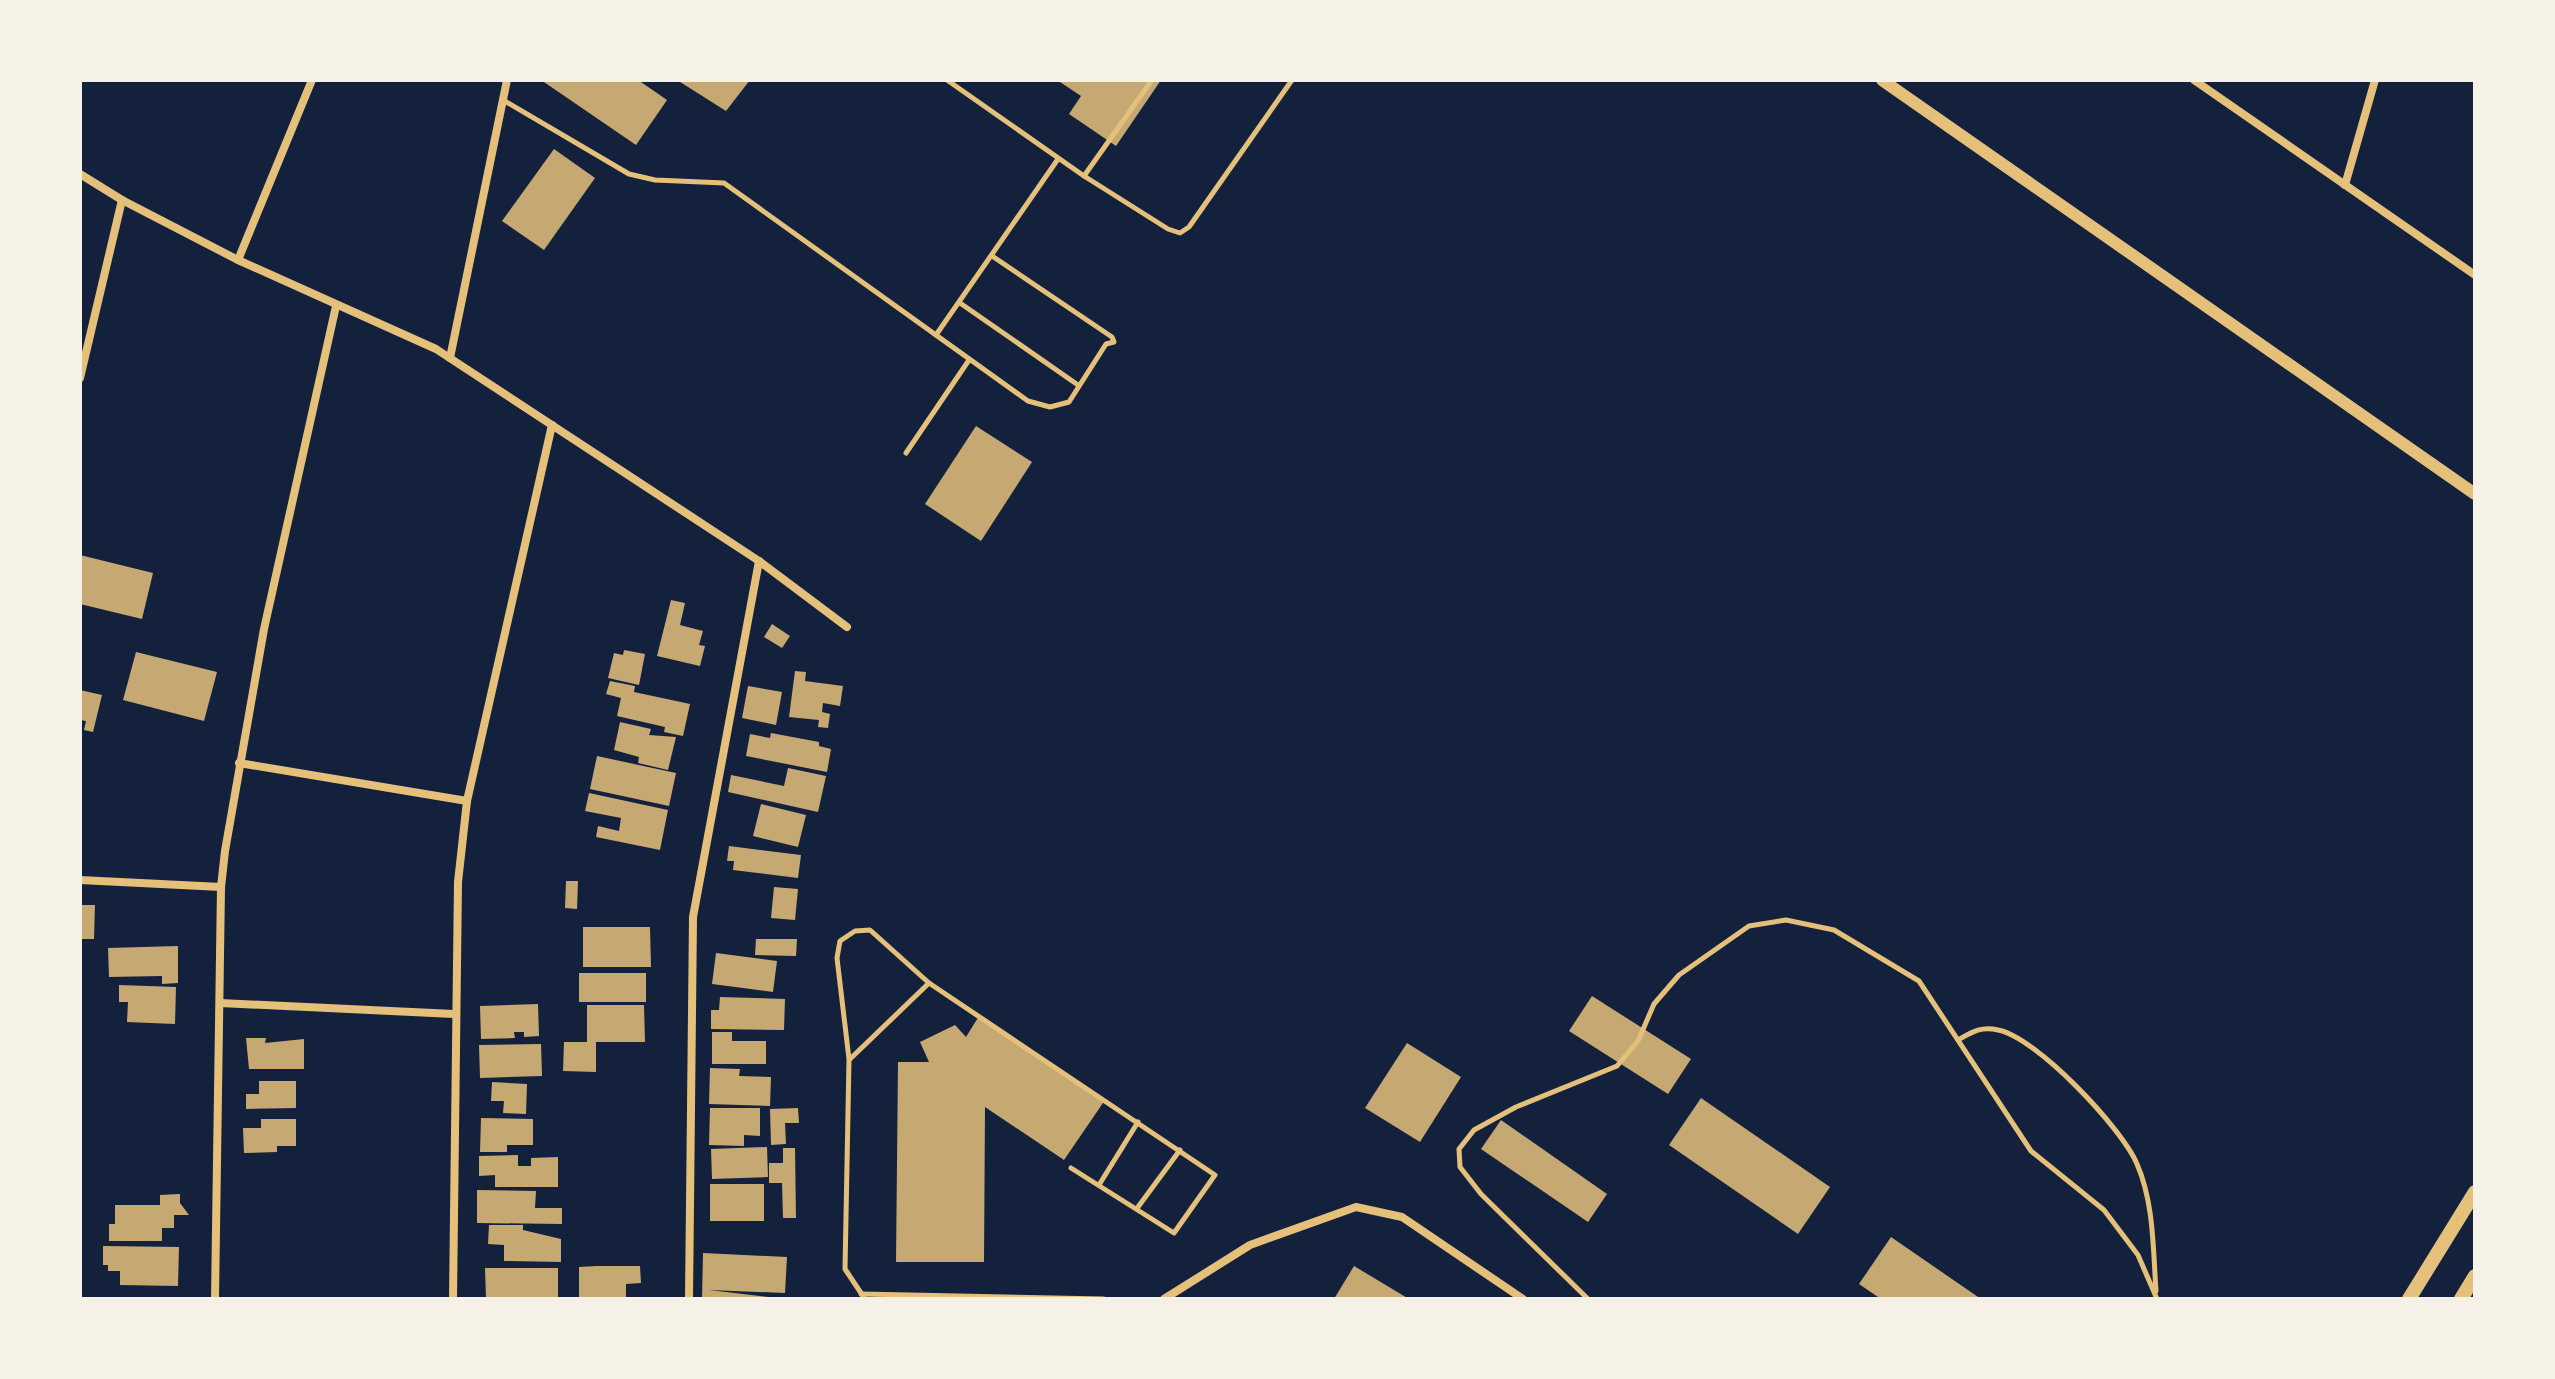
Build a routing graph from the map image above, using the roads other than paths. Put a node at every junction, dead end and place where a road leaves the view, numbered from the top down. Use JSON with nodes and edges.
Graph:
{"nodes":[{"id":1,"x":312,"y":80,"type":"edge"},
{"id":2,"x":507,"y":80,"type":"edge"},
{"id":3,"x":947,"y":80,"type":"edge"},
{"id":4,"x":1152,"y":80,"type":"edge"},
{"id":5,"x":1292,"y":80,"type":"edge"},
{"id":6,"x":1882,"y":80,"type":"edge"},
{"id":7,"x":2194,"y":80,"type":"edge"},
{"id":8,"x":2375,"y":80,"type":"edge"},
{"id":9,"x":503,"y":100,"type":"junction"},
{"id":10,"x":1058,"y":159,"type":"junction"},
{"id":11,"x":80,"y":174,"type":"edge"},
{"id":12,"x":1084,"y":176,"type":"junction"},
{"id":13,"x":2345,"y":185,"type":"junction"},
{"id":14,"x":122,"y":200,"type":"junction"},
{"id":15,"x":992,"y":256,"type":"junction"},
{"id":16,"x":238,"y":260,"type":"junction"},
{"id":17,"x":2475,"y":275,"type":"edge"},
{"id":18,"x":960,"y":303,"type":"junction"},
{"id":19,"x":336,"y":306,"type":"junction"},
{"id":20,"x":936,"y":335,"type":"junction"},
{"id":21,"x":450,"y":358,"type":"junction"},
{"id":22,"x":969,"y":360,"type":"junction"},
{"id":23,"x":80,"y":378,"type":"edge"},
{"id":24,"x":1078,"y":385,"type":"junction"},
{"id":25,"x":552,"y":425,"type":"junction"},
{"id":26,"x":906,"y":453,"type":"dead end"},
{"id":27,"x":2475,"y":494,"type":"edge"},
{"id":28,"x":759,"y":561,"type":"junction"},
{"id":29,"x":847,"y":627,"type":"dead end"},
{"id":30,"x":239,"y":763,"type":"junction"},
{"id":31,"x":467,"y":801,"type":"junction"},
{"id":32,"x":80,"y":880,"type":"edge"},
{"id":33,"x":221,"y":887,"type":"junction"},
{"id":34,"x":929,"y":983,"type":"junction"},
{"id":35,"x":220,"y":1003,"type":"junction"},
{"id":36,"x":454,"y":1014,"type":"junction"},
{"id":37,"x":1958,"y":1040,"type":"junction"},
{"id":38,"x":849,"y":1060,"type":"junction"},
{"id":39,"x":1138,"y":1122,"type":"junction"},
{"id":40,"x":1180,"y":1150,"type":"junction"},
{"id":41,"x":1071,"y":1168,"type":"dead end"},
{"id":42,"x":1098,"y":1185,"type":"junction"},
{"id":43,"x":2475,"y":1192,"type":"edge"},
{"id":44,"x":1138,"y":1207,"type":"junction"},
{"id":45,"x":2475,"y":1276,"type":"edge"},
{"id":46,"x":861,"y":1297,"type":"edge"},
{"id":47,"x":2157,"y":1298,"type":"edge"},
{"id":48,"x":215,"y":1299,"type":"edge"},
{"id":49,"x":453,"y":1299,"type":"edge"},
{"id":50,"x":689,"y":1299,"type":"edge"},
{"id":51,"x":1104,"y":1299,"type":"edge"},
{"id":52,"x":1164,"y":1299,"type":"edge"},
{"id":53,"x":1523,"y":1299,"type":"edge"},
{"id":54,"x":1588,"y":1299,"type":"edge"},
{"id":55,"x":2409,"y":1299,"type":"edge"},
{"id":56,"x":2461,"y":1299,"type":"edge"}],
"edges":[{"from":1,"to":16,"type":"street"},
{"from":2,"to":9,"type":"street"},
{"from":3,"to":10,"type":"lane"},
{"from":4,"to":12,"type":"lane"},
{"from":5,"to":12,"type":"lane"},
{"from":6,"to":27,"type":"street"},
{"from":7,"to":13,"type":"street"},
{"from":8,"to":13,"type":"street"},
{"from":9,"to":20,"type":"lane"},
{"from":9,"to":21,"type":"street"},
{"from":10,"to":12,"type":"lane"},
{"from":10,"to":15,"type":"lane"},
{"from":11,"to":14,"type":"street"},
{"from":13,"to":17,"type":"street"},
{"from":14,"to":16,"type":"street"},
{"from":14,"to":23,"type":"street"},
{"from":15,"to":18,"type":"lane"},
{"from":15,"to":24,"type":"lane"},
{"from":16,"to":19,"type":"street"},
{"from":18,"to":20,"type":"lane"},
{"from":18,"to":24,"type":"lane"},
{"from":19,"to":21,"type":"street"},
{"from":19,"to":30,"type":"street"},
{"from":20,"to":22,"type":"lane"},
{"from":21,"to":25,"type":"street"},
{"from":22,"to":24,"type":"lane"},
{"from":22,"to":26,"type":"lane"},
{"from":25,"to":28,"type":"street"},
{"from":25,"to":31,"type":"street"},
{"from":28,"to":29,"type":"street"},
{"from":28,"to":50,"type":"street"},
{"from":30,"to":31,"type":"street"},
{"from":30,"to":33,"type":"street"},
{"from":31,"to":36,"type":"street"},
{"from":32,"to":33,"type":"street"},
{"from":33,"to":35,"type":"street"},
{"from":34,"to":38,"type":"lane"},
{"from":34,"to":38,"type":"lane"},
{"from":34,"to":39,"type":"lane"},
{"from":35,"to":36,"type":"street"},
{"from":35,"to":48,"type":"street"},
{"from":36,"to":49,"type":"street"},
{"from":37,"to":47,"type":"lane"},
{"from":37,"to":47,"type":"lane"},
{"from":37,"to":54,"type":"lane"},
{"from":38,"to":46,"type":"lane"},
{"from":39,"to":40,"type":"lane"},
{"from":39,"to":42,"type":"lane"},
{"from":40,"to":44,"type":"lane"},
{"from":40,"to":44,"type":"lane"},
{"from":41,"to":42,"type":"lane"},
{"from":42,"to":44,"type":"lane"},
{"from":43,"to":55,"type":"main road"},
{"from":45,"to":56,"type":"main road"},
{"from":46,"to":51,"type":"lane"},
{"from":52,"to":53,"type":"street"}]}
